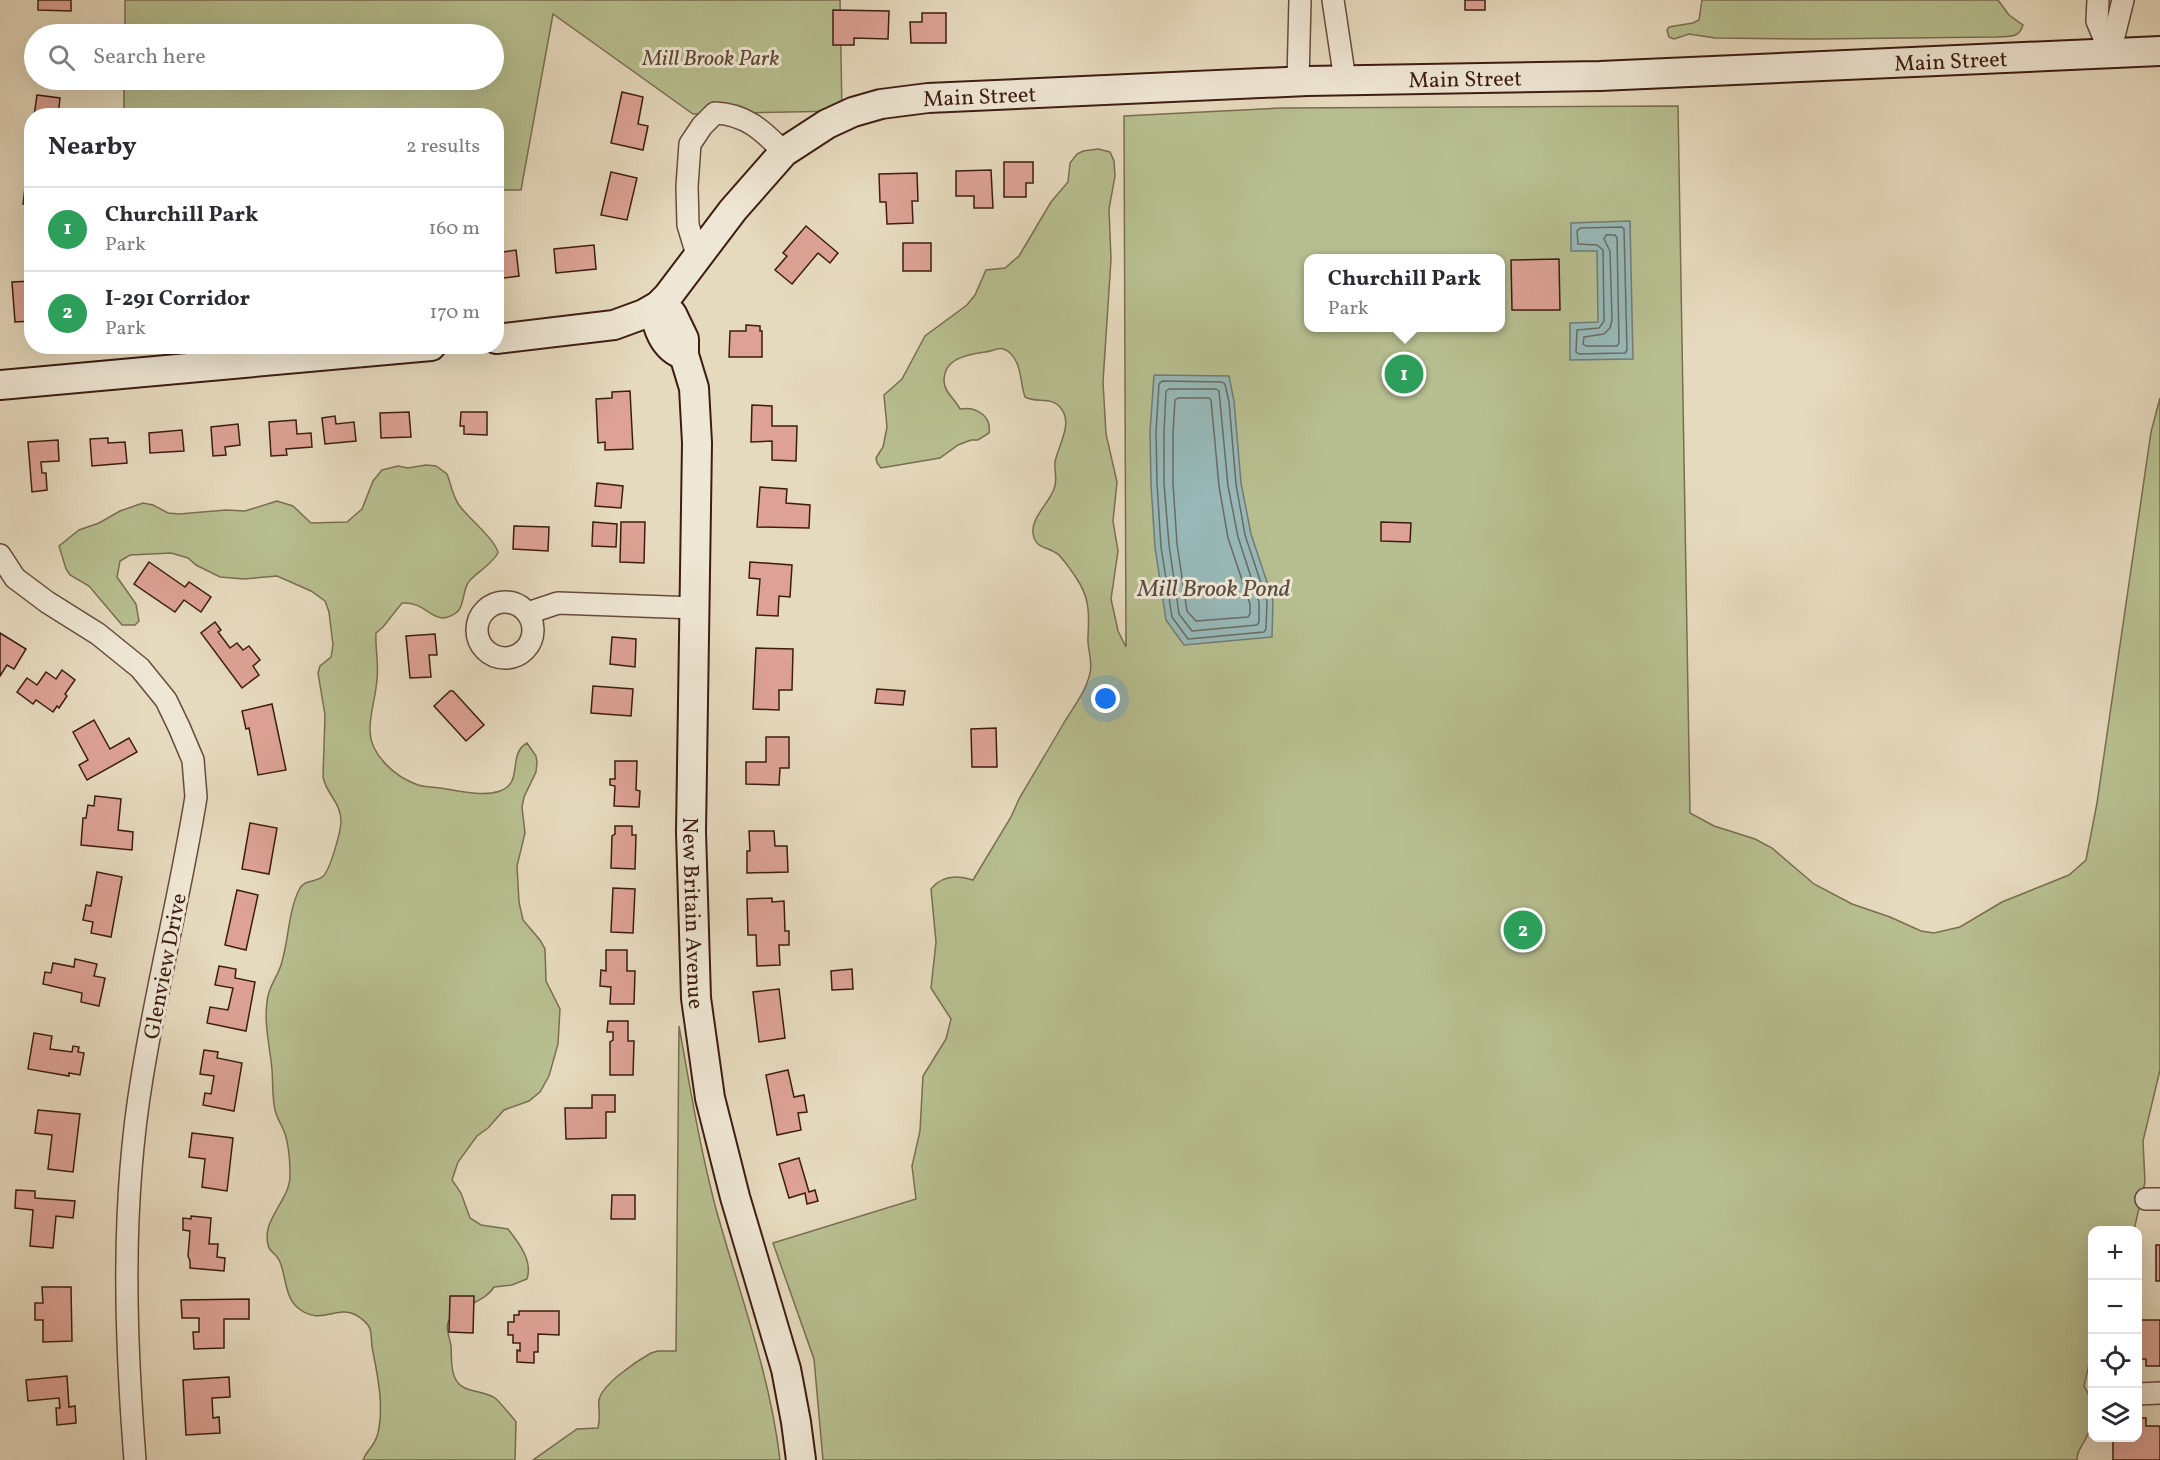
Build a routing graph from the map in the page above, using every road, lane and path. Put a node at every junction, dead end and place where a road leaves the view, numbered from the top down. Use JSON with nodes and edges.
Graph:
{"nodes":[{"id":1,"x":1300,"y":0,"type":"edge"},
{"id":2,"x":1333,"y":0,"type":"edge"},
{"id":3,"x":2098,"y":0,"type":"edge"},
{"id":4,"x":2123,"y":0,"type":"edge"},
{"id":5,"x":2160,"y":51,"type":"edge"},
{"id":6,"x":2110,"y":52,"type":"junction"},
{"id":7,"x":1345,"y":80,"type":"junction"},
{"id":8,"x":1298,"y":81,"type":"junction"},
{"id":9,"x":784,"y":152,"type":"junction"},
{"id":10,"x":698,"y":258,"type":"junction"},
{"id":11,"x":658,"y":306,"type":"junction"},
{"id":12,"x":504,"y":338,"type":"edge"},
{"id":13,"x":343,"y":354,"type":"edge"},
{"id":14,"x":0,"y":385,"type":"edge"},
{"id":15,"x":0,"y":555,"type":"edge"},
{"id":16,"x":695,"y":608,"type":"junction"},
{"id":17,"x":528,"y":612,"type":"dead end"},
{"id":18,"x":2160,"y":1393,"type":"edge"},
{"id":19,"x":2142,"y":1394,"type":"edge"},
{"id":20,"x":135,"y":1460,"type":"edge"},
{"id":21,"x":801,"y":1460,"type":"edge"}],
"edges":[{"from":1,"to":8,"type":"street"},
{"from":2,"to":7,"type":"street"},
{"from":3,"to":6,"type":"street"},
{"from":4,"to":6,"type":"street"},
{"from":5,"to":6,"type":"main road","name":"Main Street"},
{"from":6,"to":7,"type":"main road","name":"Main Street"},
{"from":7,"to":8,"type":"main road","name":"Main Street"},
{"from":8,"to":9,"type":"main road","name":"Main Street"},
{"from":9,"to":10,"type":"main road","name":"Main Street"},
{"from":9,"to":10,"type":"street"},
{"from":10,"to":11,"type":"main road","name":"Main Street"},
{"from":11,"to":12,"type":"main road","name":"Main Street"},
{"from":11,"to":16,"type":"main road","name":"New Britain Avenue"},
{"from":13,"to":14,"type":"main road"},
{"from":15,"to":20,"type":"street","name":"Glenview Drive"},
{"from":16,"to":17,"type":"street"},
{"from":16,"to":21,"type":"main road","name":"New Britain Avenue"},
{"from":18,"to":19,"type":"street"}]}
